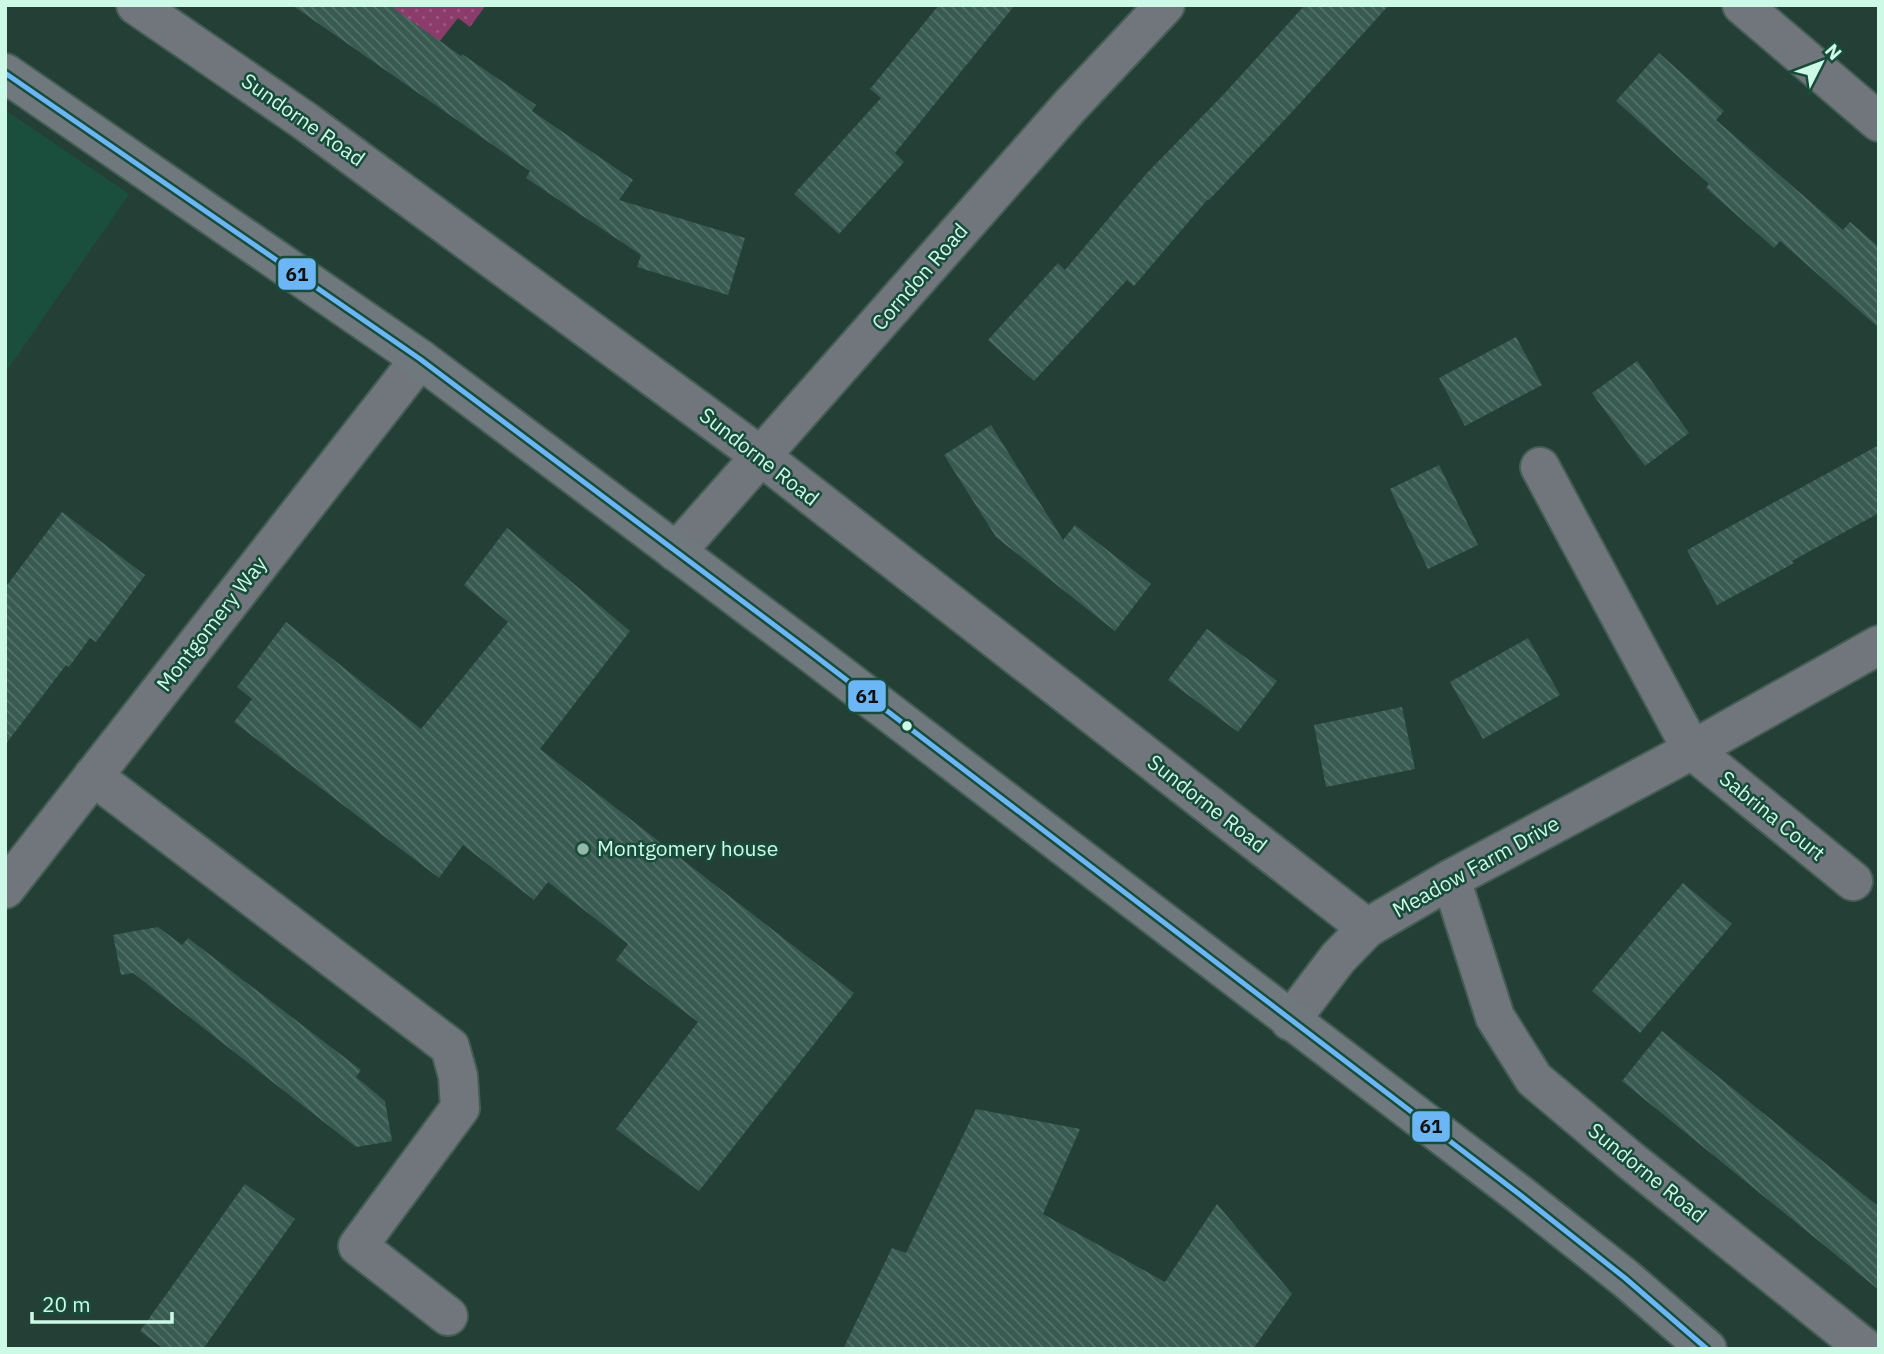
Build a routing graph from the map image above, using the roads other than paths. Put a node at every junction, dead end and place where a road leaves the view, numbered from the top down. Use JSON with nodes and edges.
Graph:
{"nodes":[{"id":1,"x":136,"y":5,"type":"edge"},
{"id":2,"x":1165,"y":5,"type":"edge"},
{"id":3,"x":1742,"y":5,"type":"edge"},
{"id":4,"x":5,"y":73,"type":"edge"},
{"id":5,"x":1879,"y":122,"type":"edge"},
{"id":6,"x":420,"y":359,"type":"junction"},
{"id":7,"x":762,"y":457,"type":"junction"},
{"id":8,"x":1540,"y":467,"type":"dead end"},
{"id":9,"x":676,"y":552,"type":"junction"},
{"id":10,"x":1879,"y":645,"type":"edge"},
{"id":11,"x":1692,"y":750,"type":"junction"},
{"id":12,"x":93,"y":776,"type":"junction"},
{"id":13,"x":1451,"y":879,"type":"junction"},
{"id":14,"x":1853,"y":881,"type":"dead end"},
{"id":15,"x":5,"y":889,"type":"edge"},
{"id":16,"x":1367,"y":929,"type":"junction"},
{"id":17,"x":1290,"y":1021,"type":"junction"},
{"id":18,"x":448,"y":1316,"type":"dead end"},
{"id":19,"x":1707,"y":1349,"type":"edge"},
{"id":20,"x":1866,"y":1349,"type":"edge"}],
"edges":[{"from":1,"to":7,"type":"street","name":"Sundorne Road"},
{"from":2,"to":7,"type":"street","name":"Corndon Road"},
{"from":3,"to":5,"type":"street"},
{"from":4,"to":6,"type":"main road"},
{"from":6,"to":9,"type":"main road"},
{"from":6,"to":12,"type":"street","name":"Montgomery Way"},
{"from":7,"to":9,"type":"street","name":"Corndon Road"},
{"from":7,"to":16,"type":"street","name":"Sundorne Road"},
{"from":8,"to":11,"type":"street"},
{"from":9,"to":17,"type":"main road"},
{"from":10,"to":11,"type":"street","name":"Meadow Farm Drive"},
{"from":11,"to":13,"type":"street","name":"Meadow Farm Drive"},
{"from":11,"to":14,"type":"street","name":"Sabrina Court"},
{"from":12,"to":15,"type":"street","name":"Montgomery Way"},
{"from":12,"to":18,"type":"street"},
{"from":13,"to":16,"type":"street","name":"Meadow Farm Drive"},
{"from":13,"to":20,"type":"street","name":"Sundorne Road"},
{"from":16,"to":17,"type":"street","name":"Meadow Farm Drive"},
{"from":17,"to":19,"type":"main road"}]}
